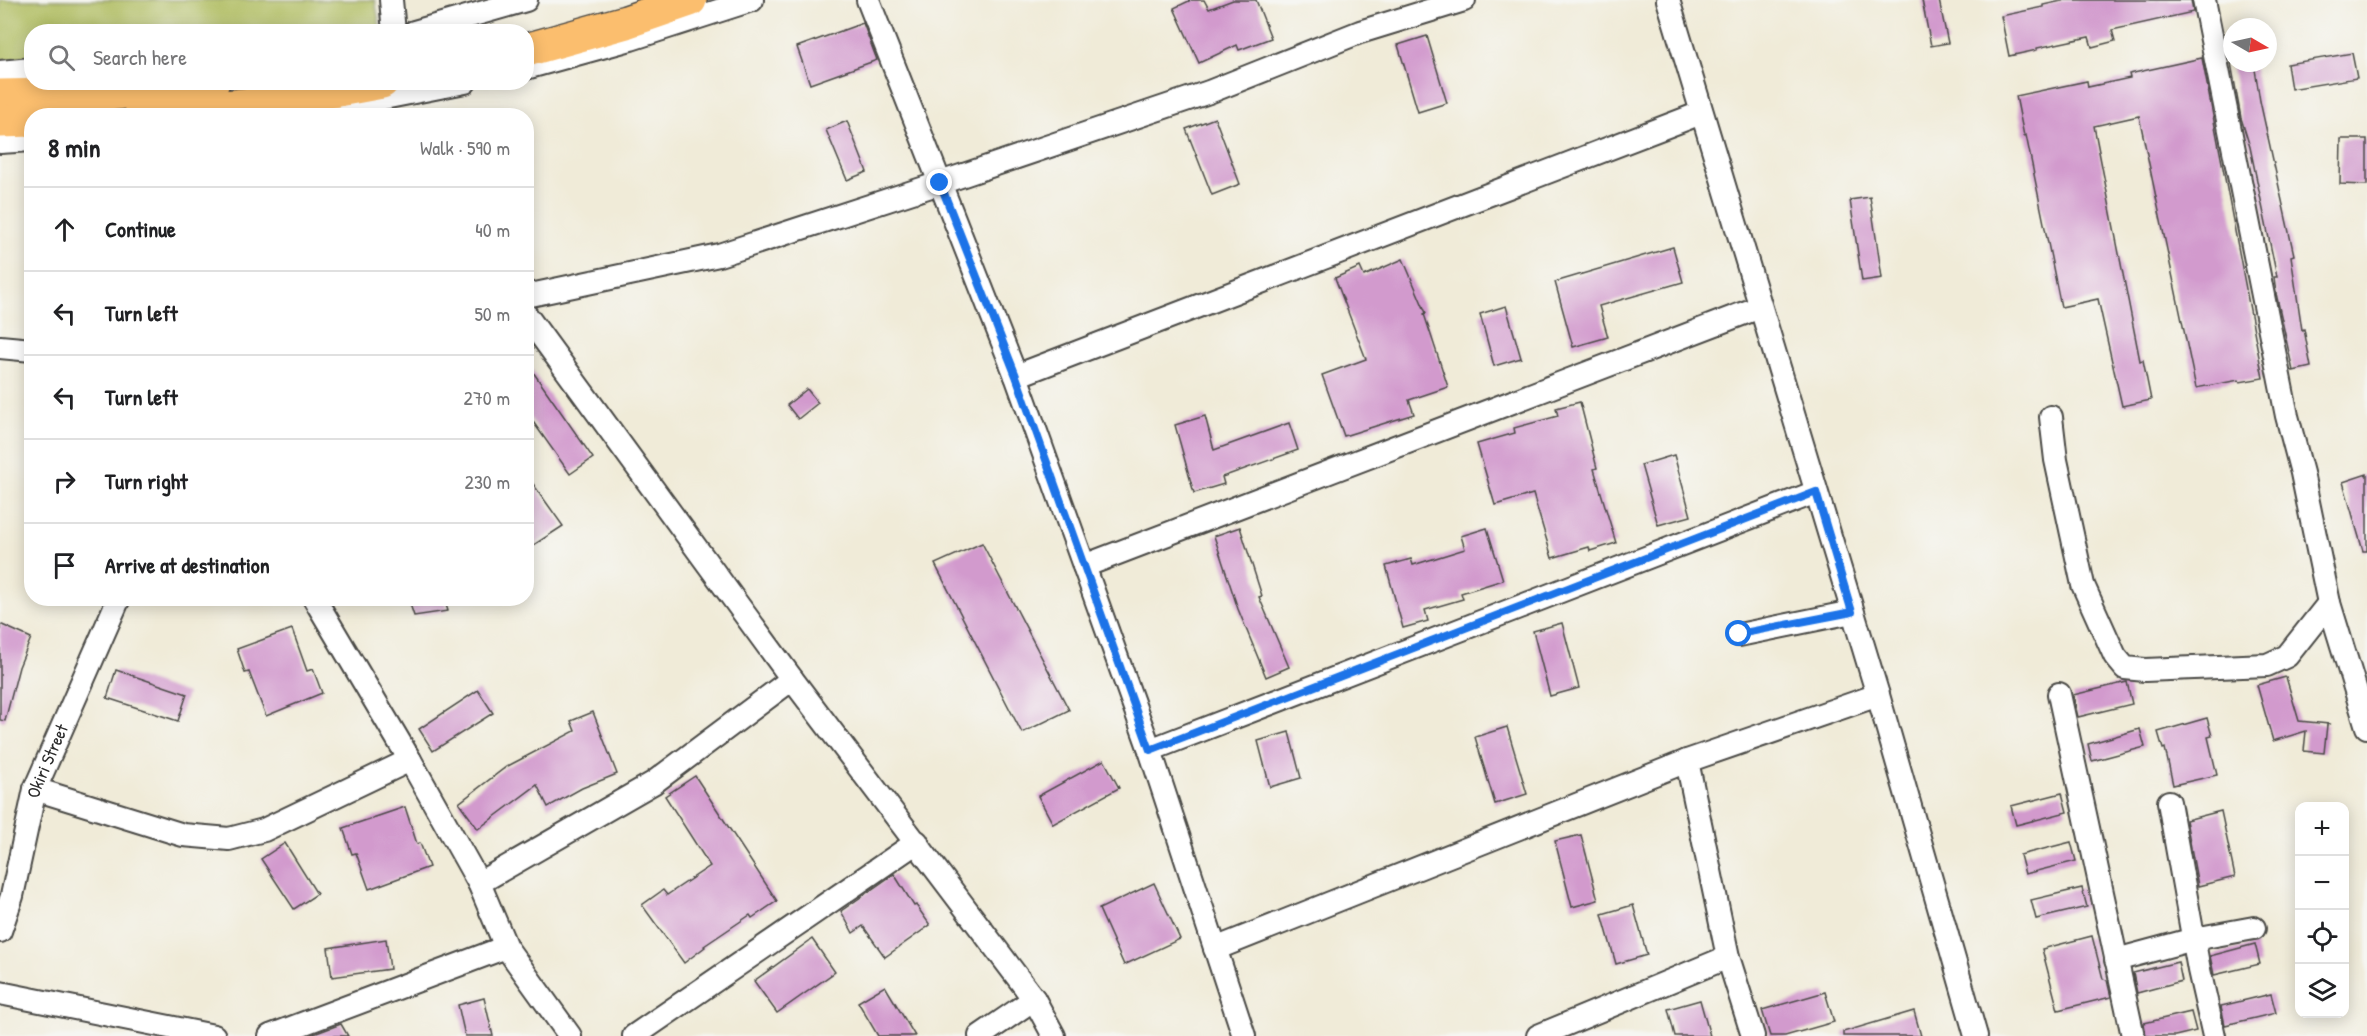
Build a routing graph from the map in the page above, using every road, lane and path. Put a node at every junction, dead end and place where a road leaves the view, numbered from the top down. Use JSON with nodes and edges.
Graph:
{"nodes":[{"id":1,"x":392,"y":0,"type":"edge"},
{"id":2,"x":526,"y":0,"type":"edge"},
{"id":3,"x":621,"y":0,"type":"edge"},
{"id":4,"x":752,"y":0,"type":"edge"},
{"id":5,"x":868,"y":0,"type":"edge"},
{"id":6,"x":1464,"y":0,"type":"edge"},
{"id":7,"x":1668,"y":0,"type":"edge"},
{"id":8,"x":2204,"y":0,"type":"edge"},
{"id":9,"x":674,"y":3,"type":"edge"},
{"id":10,"x":394,"y":24,"type":"edge"},
{"id":11,"x":442,"y":24,"type":"edge"},
{"id":12,"x":534,"y":27,"type":"edge"},
{"id":13,"x":534,"y":48,"type":"edge"},
{"id":14,"x":534,"y":66,"type":"edge"},
{"id":15,"x":24,"y":70,"type":"edge"},
{"id":16,"x":0,"y":72,"type":"edge"},
{"id":17,"x":142,"y":90,"type":"edge"},
{"id":18,"x":339,"y":90,"type":"edge"},
{"id":19,"x":424,"y":90,"type":"edge"},
{"id":20,"x":0,"y":96,"type":"edge"},
{"id":21,"x":214,"y":108,"type":"edge"},
{"id":22,"x":333,"y":108,"type":"edge"},
{"id":23,"x":1701,"y":113,"type":"junction"},
{"id":24,"x":24,"y":120,"type":"edge"},
{"id":25,"x":0,"y":121,"type":"edge"},
{"id":26,"x":24,"y":140,"type":"edge"},
{"id":27,"x":0,"y":142,"type":"edge"},
{"id":28,"x":940,"y":183,"type":"junction"},
{"id":29,"x":534,"y":294,"type":"edge"},
{"id":30,"x":1760,"y":307,"type":"junction"},
{"id":31,"x":534,"y":326,"type":"edge"},
{"id":32,"x":0,"y":347,"type":"edge"},
{"id":33,"x":24,"y":349,"type":"edge"},
{"id":34,"x":1016,"y":376,"type":"junction"},
{"id":35,"x":2051,"y":417,"type":"dead end"},
{"id":36,"x":1816,"y":492,"type":"junction"},
{"id":37,"x":1084,"y":566,"type":"junction"},
{"id":38,"x":2329,"y":603,"type":"junction"},
{"id":39,"x":115,"y":606,"type":"edge"},
{"id":40,"x":319,"y":606,"type":"edge"},
{"id":41,"x":1852,"y":612,"type":"junction"},
{"id":42,"x":1739,"y":634,"type":"dead end"},
{"id":43,"x":792,"y":679,"type":"junction"},
{"id":44,"x":1878,"y":694,"type":"junction"},
{"id":45,"x":2059,"y":694,"type":"dead end"},
{"id":46,"x":2367,"y":728,"type":"edge"},
{"id":47,"x":1150,"y":750,"type":"junction"},
{"id":48,"x":410,"y":760,"type":"junction"},
{"id":49,"x":1687,"y":761,"type":"junction"},
{"id":50,"x":35,"y":789,"type":"junction"},
{"id":51,"x":2169,"y":802,"type":"dead end"},
{"id":52,"x":917,"y":842,"type":"junction"},
{"id":53,"x":479,"y":883,"type":"junction"},
{"id":54,"x":6,"y":894,"type":"edge"},
{"id":55,"x":2254,"y":928,"type":"dead end"},
{"id":56,"x":0,"y":931,"type":"edge"},
{"id":57,"x":2194,"y":939,"type":"junction"},
{"id":58,"x":506,"y":947,"type":"junction"},
{"id":59,"x":1215,"y":949,"type":"junction"},
{"id":60,"x":1728,"y":957,"type":"junction"},
{"id":61,"x":2116,"y":960,"type":"junction"},
{"id":62,"x":0,"y":993,"type":"edge"},
{"id":63,"x":1034,"y":999,"type":"junction"},
{"id":64,"x":214,"y":1036,"type":"edge"},
{"id":65,"x":270,"y":1036,"type":"edge"},
{"id":66,"x":570,"y":1036,"type":"edge"},
{"id":67,"x":634,"y":1036,"type":"edge"},
{"id":68,"x":980,"y":1036,"type":"edge"},
{"id":69,"x":1054,"y":1036,"type":"edge"},
{"id":70,"x":1244,"y":1036,"type":"edge"},
{"id":71,"x":1538,"y":1036,"type":"edge"},
{"id":72,"x":1754,"y":1036,"type":"edge"},
{"id":73,"x":1976,"y":1036,"type":"edge"},
{"id":74,"x":2133,"y":1036,"type":"edge"},
{"id":75,"x":2214,"y":1036,"type":"edge"}],
"edges":[{"from":1,"to":10,"type":"street"},
{"from":2,"to":11,"type":"street"},
{"from":3,"to":12,"type":"highway"},
{"from":4,"to":14,"type":"street"},
{"from":5,"to":28,"type":"street"},
{"from":6,"to":28,"type":"street"},
{"from":7,"to":23,"type":"street"},
{"from":8,"to":38,"type":"street"},
{"from":9,"to":13,"type":"highway"},
{"from":15,"to":16,"type":"street"},
{"from":17,"to":20,"type":"highway"},
{"from":18,"to":21,"type":"highway"},
{"from":19,"to":22,"type":"street"},
{"from":23,"to":30,"type":"street"},
{"from":23,"to":34,"type":"street"},
{"from":24,"to":25,"type":"highway"},
{"from":26,"to":27,"type":"street"},
{"from":28,"to":29,"type":"street"},
{"from":28,"to":34,"type":"street"},
{"from":30,"to":36,"type":"street"},
{"from":30,"to":37,"type":"street"},
{"from":31,"to":43,"type":"street"},
{"from":32,"to":33,"type":"street"},
{"from":34,"to":37,"type":"street"},
{"from":35,"to":38,"type":"street"},
{"from":36,"to":41,"type":"street"},
{"from":36,"to":47,"type":"street"},
{"from":37,"to":47,"type":"street"},
{"from":38,"to":46,"type":"street"},
{"from":39,"to":50,"type":"street","name":"Okiri Street"},
{"from":40,"to":48,"type":"street"},
{"from":41,"to":42,"type":"street"},
{"from":41,"to":44,"type":"street"},
{"from":43,"to":52,"type":"street"},
{"from":43,"to":53,"type":"street"},
{"from":44,"to":49,"type":"street"},
{"from":44,"to":73,"type":"street"},
{"from":45,"to":61,"type":"street"},
{"from":47,"to":59,"type":"street"},
{"from":48,"to":50,"type":"street"},
{"from":48,"to":53,"type":"street"},
{"from":49,"to":59,"type":"street"},
{"from":49,"to":60,"type":"street"},
{"from":50,"to":54,"type":"street","name":"Okiri Street"},
{"from":51,"to":57,"type":"street"},
{"from":52,"to":63,"type":"street"},
{"from":52,"to":67,"type":"street"},
{"from":53,"to":58,"type":"street"},
{"from":54,"to":56,"type":"street","name":"Okiri Street"},
{"from":55,"to":57,"type":"street"},
{"from":57,"to":61,"type":"street"},
{"from":57,"to":75,"type":"street"},
{"from":58,"to":65,"type":"street"},
{"from":58,"to":66,"type":"street"},
{"from":59,"to":70,"type":"street"},
{"from":60,"to":71,"type":"street"},
{"from":60,"to":72,"type":"street"},
{"from":61,"to":74,"type":"street"},
{"from":62,"to":64,"type":"street"},
{"from":63,"to":68,"type":"street"},
{"from":63,"to":69,"type":"street"}]}
